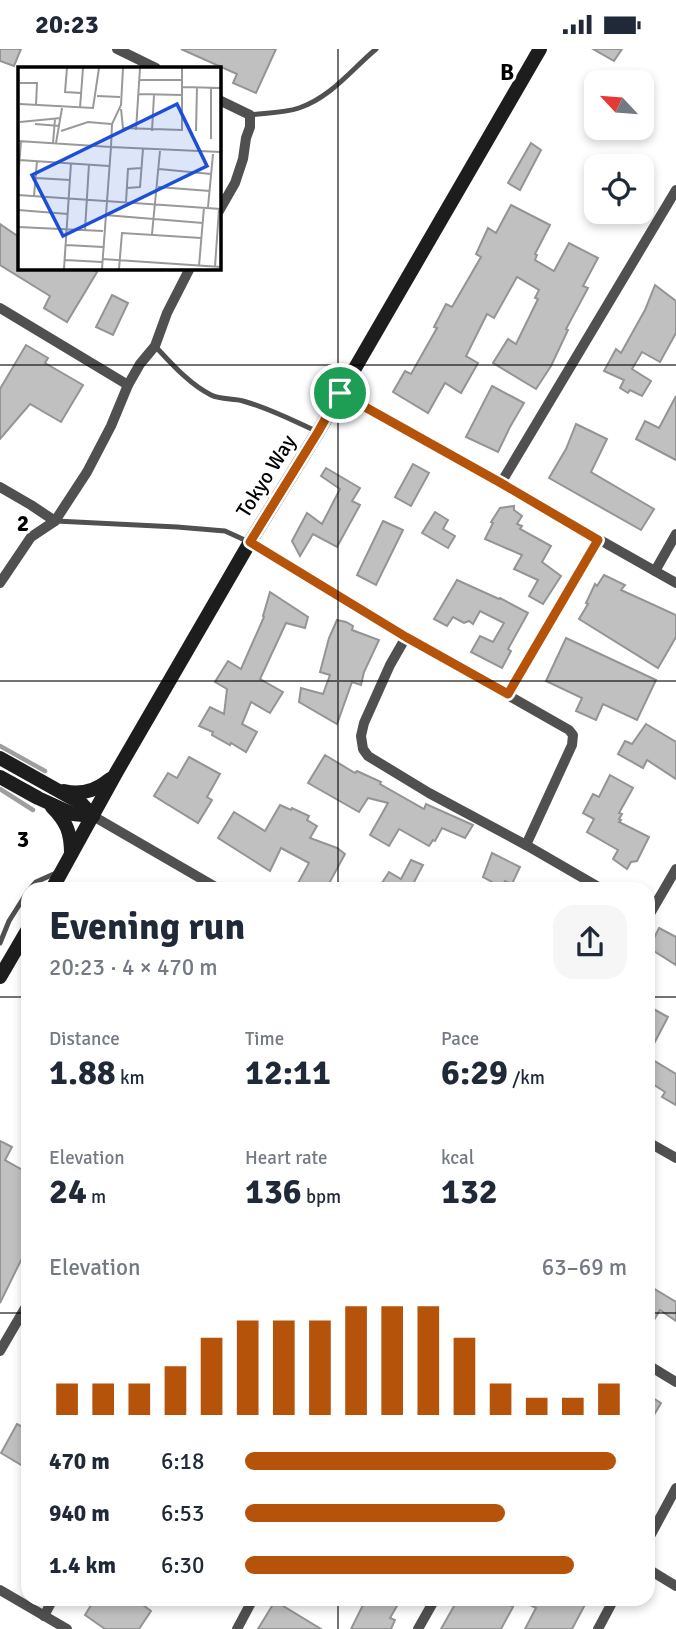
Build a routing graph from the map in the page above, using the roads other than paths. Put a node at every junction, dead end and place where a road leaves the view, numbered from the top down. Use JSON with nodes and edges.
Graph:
{"nodes":[{"id":1,"x":117,"y":49,"type":"edge"},
{"id":2,"x":376,"y":49,"type":"edge"},
{"id":3,"x":540,"y":49,"type":"edge"},
{"id":4,"x":154,"y":67,"type":"edge"},
{"id":5,"x":220,"y":100,"type":"edge"},
{"id":6,"x":250,"y":115,"type":"junction"},
{"id":7,"x":676,"y":190,"type":"edge"},
{"id":8,"x":220,"y":209,"type":"edge"},
{"id":9,"x":189,"y":269,"type":"edge"},
{"id":10,"x":0,"y":309,"type":"edge"},
{"id":11,"x":155,"y":345,"type":"junction"},
{"id":12,"x":128,"y":385,"type":"junction"},
{"id":13,"x":340,"y":393,"type":"junction"},
{"id":14,"x":318,"y":432,"type":"junction"},
{"id":15,"x":501,"y":483,"type":"junction"},
{"id":16,"x":0,"y":487,"type":"edge"},
{"id":17,"x":55,"y":521,"type":"junction"},
{"id":18,"x":676,"y":534,"type":"edge"},
{"id":19,"x":598,"y":540,"type":"junction"},
{"id":20,"x":250,"y":542,"type":"junction"},
{"id":21,"x":655,"y":571,"type":"junction"},
{"id":22,"x":0,"y":583,"type":"edge"},
{"id":23,"x":676,"y":583,"type":"edge"},
{"id":24,"x":406,"y":637,"type":"junction"},
{"id":25,"x":508,"y":694,"type":"junction"},
{"id":26,"x":0,"y":758,"type":"edge"},
{"id":27,"x":116,"y":773,"type":"junction"},
{"id":28,"x":0,"y":777,"type":"edge"},
{"id":29,"x":59,"y":790,"type":"junction"},
{"id":30,"x":38,"y":797,"type":"junction"},
{"id":31,"x":93,"y":816,"type":"junction"},
{"id":32,"x":526,"y":845,"type":"junction"},
{"id":33,"x":71,"y":855,"type":"junction"},
{"id":34,"x":676,"y":869,"type":"edge"},
{"id":35,"x":63,"y":871,"type":"junction"},
{"id":36,"x":36,"y":882,"type":"edge"},
{"id":37,"x":56,"y":882,"type":"edge"},
{"id":38,"x":207,"y":882,"type":"edge"},
{"id":39,"x":590,"y":882,"type":"edge"},
{"id":40,"x":21,"y":902,"type":"edge"},
{"id":41,"x":655,"y":904,"type":"edge"},
{"id":42,"x":21,"y":941,"type":"edge"},
{"id":43,"x":0,"y":943,"type":"edge"},
{"id":44,"x":0,"y":977,"type":"edge"},
{"id":45,"x":655,"y":1146,"type":"edge"},
{"id":46,"x":676,"y":1157,"type":"edge"},
{"id":47,"x":21,"y":1315,"type":"edge"},
{"id":48,"x":0,"y":1351,"type":"edge"},
{"id":49,"x":655,"y":1369,"type":"edge"},
{"id":50,"x":676,"y":1382,"type":"edge"},
{"id":51,"x":676,"y":1488,"type":"edge"},
{"id":52,"x":655,"y":1527,"type":"edge"},
{"id":53,"x":655,"y":1573,"type":"edge"},
{"id":54,"x":676,"y":1586,"type":"edge"},
{"id":55,"x":0,"y":1590,"type":"edge"},
{"id":56,"x":21,"y":1602,"type":"edge"},
{"id":57,"x":27,"y":1606,"type":"edge"},
{"id":58,"x":49,"y":1606,"type":"edge"},
{"id":59,"x":249,"y":1606,"type":"edge"},
{"id":60,"x":431,"y":1606,"type":"edge"},
{"id":61,"x":610,"y":1606,"type":"edge"},
{"id":62,"x":44,"y":1616,"type":"junction"},
{"id":63,"x":67,"y":1629,"type":"edge"},
{"id":64,"x":237,"y":1629,"type":"edge"},
{"id":65,"x":418,"y":1629,"type":"edge"},
{"id":66,"x":598,"y":1629,"type":"edge"}],
"edges":[{"from":1,"to":4,"type":"street"},
{"from":2,"to":6,"type":"lane"},
{"from":3,"to":13,"type":"street","name":"Tokyo Way"},
{"from":5,"to":6,"type":"street"},
{"from":6,"to":8,"type":"street"},
{"from":7,"to":15,"type":"street"},
{"from":9,"to":11,"type":"street"},
{"from":10,"to":12,"type":"street"},
{"from":11,"to":12,"type":"street"},
{"from":11,"to":14,"type":"lane"},
{"from":12,"to":17,"type":"street"},
{"from":13,"to":14,"type":"street","name":"Tokyo Way"},
{"from":13,"to":15,"type":"street"},
{"from":14,"to":20,"type":"street","name":"Tokyo Way"},
{"from":15,"to":19,"type":"street"},
{"from":16,"to":17,"type":"street"},
{"from":17,"to":20,"type":"lane"},
{"from":17,"to":22,"type":"street"},
{"from":18,"to":21,"type":"street"},
{"from":19,"to":21,"type":"street"},
{"from":19,"to":25,"type":"street"},
{"from":20,"to":24,"type":"street"},
{"from":20,"to":27,"type":"street","name":"Tokyo Way"},
{"from":21,"to":23,"type":"street"},
{"from":24,"to":25,"type":"street"},
{"from":24,"to":32,"type":"street"},
{"from":25,"to":32,"type":"street"},
{"from":26,"to":29,"type":"street"},
{"from":27,"to":29,"type":"street"},
{"from":27,"to":31,"type":"street","name":"Tokyo Way"},
{"from":28,"to":30,"type":"street"},
{"from":29,"to":31,"type":"street"},
{"from":30,"to":31,"type":"street"},
{"from":30,"to":33,"type":"street"},
{"from":31,"to":33,"type":"street","name":"Tokyo Way"},
{"from":31,"to":38,"type":"street"},
{"from":32,"to":39,"type":"street"},
{"from":33,"to":35,"type":"street","name":"Tokyo Way"},
{"from":34,"to":41,"type":"street"},
{"from":35,"to":36,"type":"lane"},
{"from":35,"to":37,"type":"street","name":"Tokyo Way"},
{"from":40,"to":43,"type":"lane"},
{"from":42,"to":44,"type":"street"},
{"from":45,"to":46,"type":"street"},
{"from":47,"to":48,"type":"street"},
{"from":49,"to":50,"type":"street"},
{"from":51,"to":52,"type":"street"},
{"from":53,"to":54,"type":"street"},
{"from":55,"to":56,"type":"street"},
{"from":57,"to":62,"type":"street"},
{"from":58,"to":62,"type":"street"},
{"from":59,"to":64,"type":"street"},
{"from":60,"to":65,"type":"street"},
{"from":61,"to":66,"type":"street"},
{"from":62,"to":63,"type":"street"}]}
